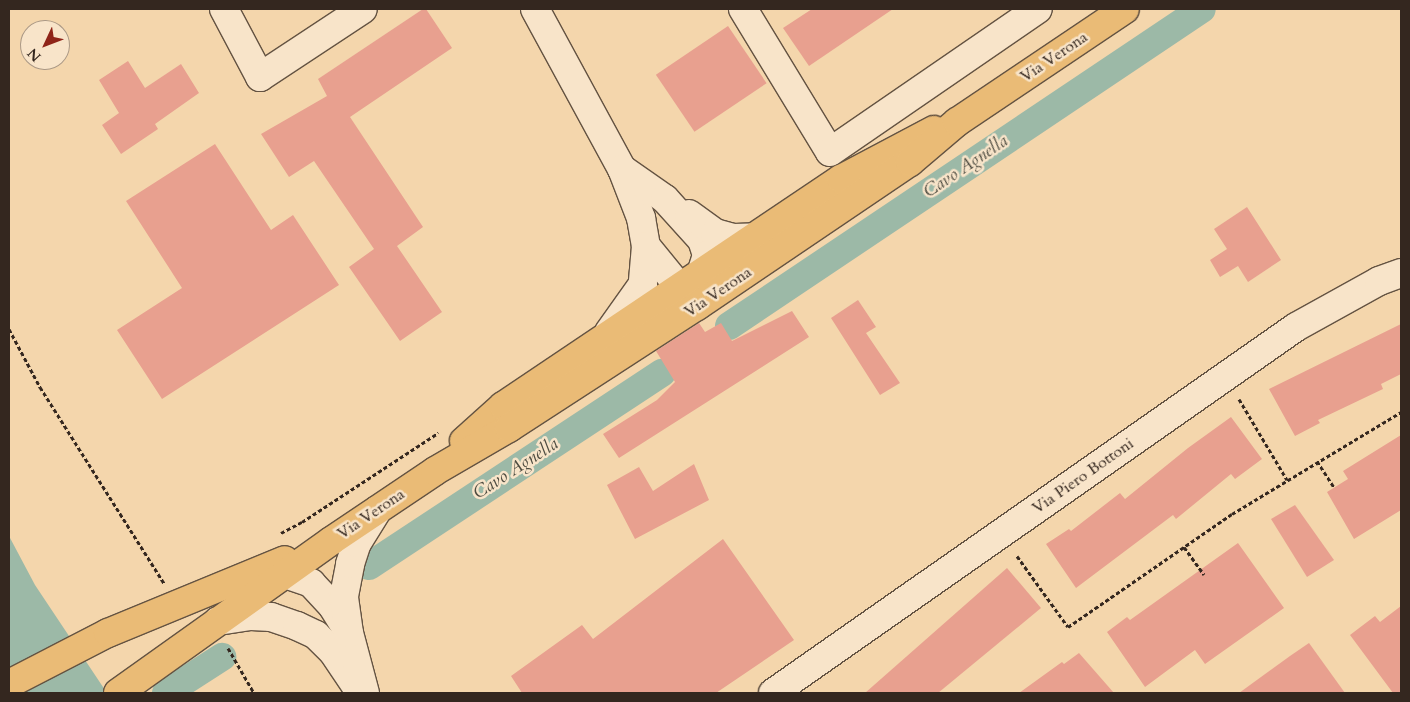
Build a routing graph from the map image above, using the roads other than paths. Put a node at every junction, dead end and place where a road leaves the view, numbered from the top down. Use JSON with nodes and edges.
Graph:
{"nodes":[{"id":1,"x":224,"y":9,"type":"edge"},
{"id":2,"x":364,"y":9,"type":"edge"},
{"id":3,"x":535,"y":9,"type":"edge"},
{"id":4,"x":743,"y":9,"type":"edge"},
{"id":5,"x":1038,"y":9,"type":"edge"},
{"id":6,"x":1125,"y":9,"type":"edge"},
{"id":7,"x":958,"y":122,"type":"junction"},
{"id":8,"x":622,"y":169,"type":"junction"},
{"id":9,"x":876,"y":185,"type":"junction"},
{"id":10,"x":665,"y":199,"type":"junction"},
{"id":11,"x":758,"y":237,"type":"junction"},
{"id":12,"x":646,"y":246,"type":"junction"},
{"id":13,"x":1401,"y":272,"type":"edge"},
{"id":14,"x":693,"y":284,"type":"junction"},
{"id":15,"x":600,"y":342,"type":"junction"},
{"id":16,"x":558,"y":396,"type":"junction"},
{"id":17,"x":435,"y":471,"type":"junction"},
{"id":18,"x":378,"y":510,"type":"junction"},
{"id":19,"x":331,"y":541,"type":"junction"},
{"id":20,"x":285,"y":574,"type":"junction"},
{"id":21,"x":221,"y":631,"type":"junction"},
{"id":22,"x":349,"y":632,"type":"junction"},
{"id":23,"x":9,"y":684,"type":"edge"},
{"id":24,"x":126,"y":688,"type":"edge"},
{"id":25,"x":360,"y":693,"type":"edge"},
{"id":26,"x":365,"y":693,"type":"edge"},
{"id":27,"x":773,"y":693,"type":"edge"}],
"edges":[{"from":1,"to":2,"type":"street"},
{"from":3,"to":8,"type":"street"},
{"from":4,"to":5,"type":"street"},
{"from":6,"to":7,"type":"main road","name":"Via Verona"},
{"from":7,"to":9,"type":"main road","name":"Via Verona"},
{"from":7,"to":11,"type":"main road","name":"Via Verona"},
{"from":8,"to":10,"type":"street"},
{"from":8,"to":12,"type":"street"},
{"from":9,"to":14,"type":"street","name":"Via Verona"},
{"from":9,"to":16,"type":"main road","name":"Via Verona"},
{"from":10,"to":11,"type":"street"},
{"from":10,"to":14,"type":"street"},
{"from":11,"to":14,"type":"main road","name":"Via Verona"},
{"from":12,"to":14,"type":"street"},
{"from":12,"to":15,"type":"street"},
{"from":13,"to":27,"type":"street","name":"Via Piero Bottoni"},
{"from":14,"to":15,"type":"main road","name":"Via Verona"},
{"from":14,"to":16,"type":"street","name":"Via Verona"},
{"from":15,"to":17,"type":"main road","name":"Via Verona"},
{"from":16,"to":17,"type":"main road","name":"Via Verona"},
{"from":17,"to":18,"type":"main road","name":"Via Verona"},
{"from":18,"to":19,"type":"main road","name":"Via Verona"},
{"from":18,"to":22,"type":"street"},
{"from":19,"to":20,"type":"main road"},
{"from":19,"to":23,"type":"main road"},
{"from":20,"to":21,"type":"main road"},
{"from":20,"to":22,"type":"street"},
{"from":21,"to":24,"type":"main road"},
{"from":21,"to":25,"type":"street"},
{"from":22,"to":26,"type":"street"}]}
